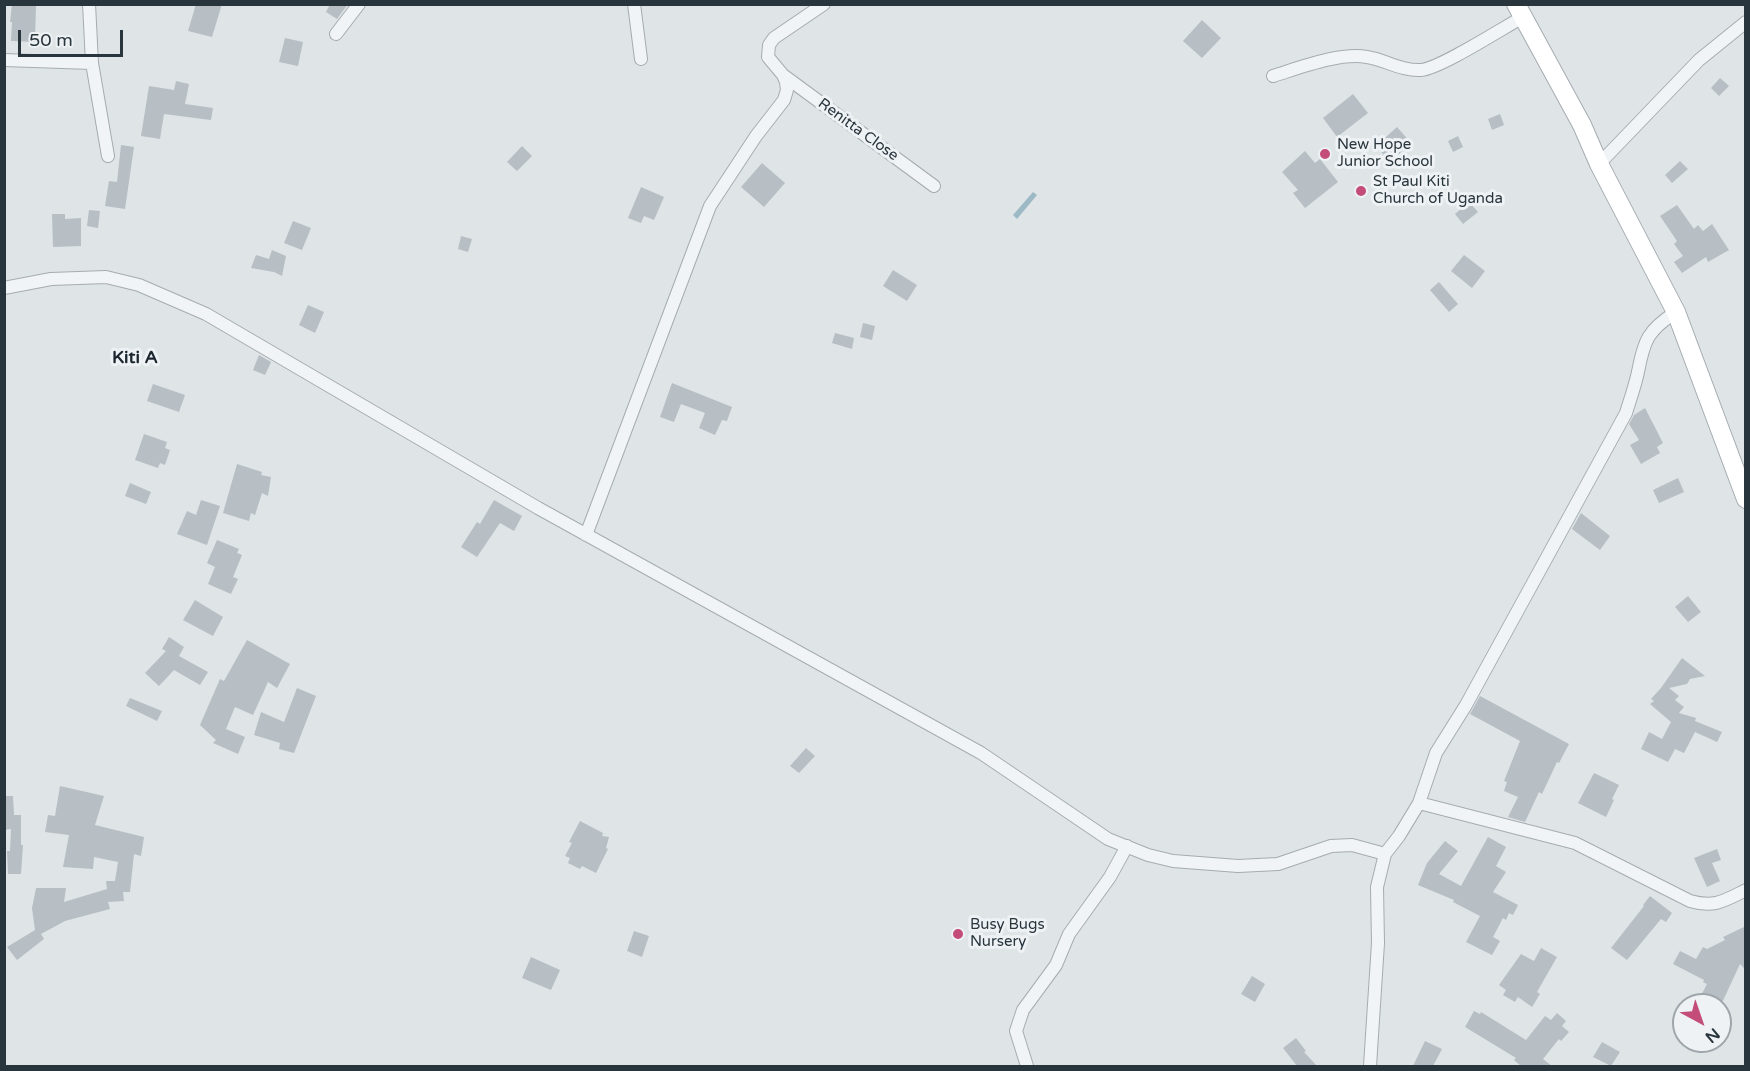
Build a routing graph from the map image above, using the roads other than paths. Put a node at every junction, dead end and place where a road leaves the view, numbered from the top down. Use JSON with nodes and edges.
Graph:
{"nodes":[{"id":1,"x":89,"y":4,"type":"edge"},
{"id":2,"x":358,"y":4,"type":"edge"},
{"id":3,"x":634,"y":4,"type":"edge"},
{"id":4,"x":824,"y":4,"type":"edge"},
{"id":5,"x":1519,"y":11,"type":"edge"},
{"id":6,"x":1746,"y":22,"type":"edge"},
{"id":7,"x":336,"y":34,"type":"dead end"},
{"id":8,"x":641,"y":59,"type":"dead end"},
{"id":9,"x":4,"y":60,"type":"edge"},
{"id":10,"x":92,"y":63,"type":"junction"},
{"id":11,"x":783,"y":75,"type":"junction"},
{"id":12,"x":1273,"y":76,"type":"dead end"},
{"id":13,"x":108,"y":156,"type":"dead end"},
{"id":14,"x":1599,"y":164,"type":"junction"},
{"id":15,"x":934,"y":186,"type":"dead end"},
{"id":16,"x":4,"y":288,"type":"edge"},
{"id":17,"x":1676,"y":312,"type":"junction"},
{"id":18,"x":1746,"y":500,"type":"edge"},
{"id":19,"x":586,"y":535,"type":"junction"},
{"id":20,"x":1419,"y":803,"type":"junction"},
{"id":21,"x":1127,"y":846,"type":"junction"},
{"id":22,"x":1385,"y":854,"type":"junction"},
{"id":23,"x":1746,"y":890,"type":"edge"},
{"id":24,"x":1027,"y":1066,"type":"edge"},
{"id":25,"x":1370,"y":1066,"type":"edge"}],
"edges":[{"from":1,"to":10,"type":"street"},
{"from":2,"to":7,"type":"street"},
{"from":3,"to":8,"type":"street"},
{"from":4,"to":11,"type":"street"},
{"from":5,"to":12,"type":"street"},
{"from":5,"to":14,"type":"street"},
{"from":6,"to":14,"type":"street"},
{"from":9,"to":10,"type":"street"},
{"from":10,"to":13,"type":"street"},
{"from":11,"to":15,"type":"street","name":"Renitta Close"},
{"from":11,"to":19,"type":"street"},
{"from":14,"to":17,"type":"street"},
{"from":16,"to":19,"type":"street"},
{"from":17,"to":18,"type":"street"},
{"from":17,"to":20,"type":"street"},
{"from":19,"to":21,"type":"street"},
{"from":20,"to":22,"type":"street"},
{"from":20,"to":23,"type":"street"},
{"from":21,"to":22,"type":"street"},
{"from":21,"to":24,"type":"street"},
{"from":22,"to":25,"type":"street"}]}
